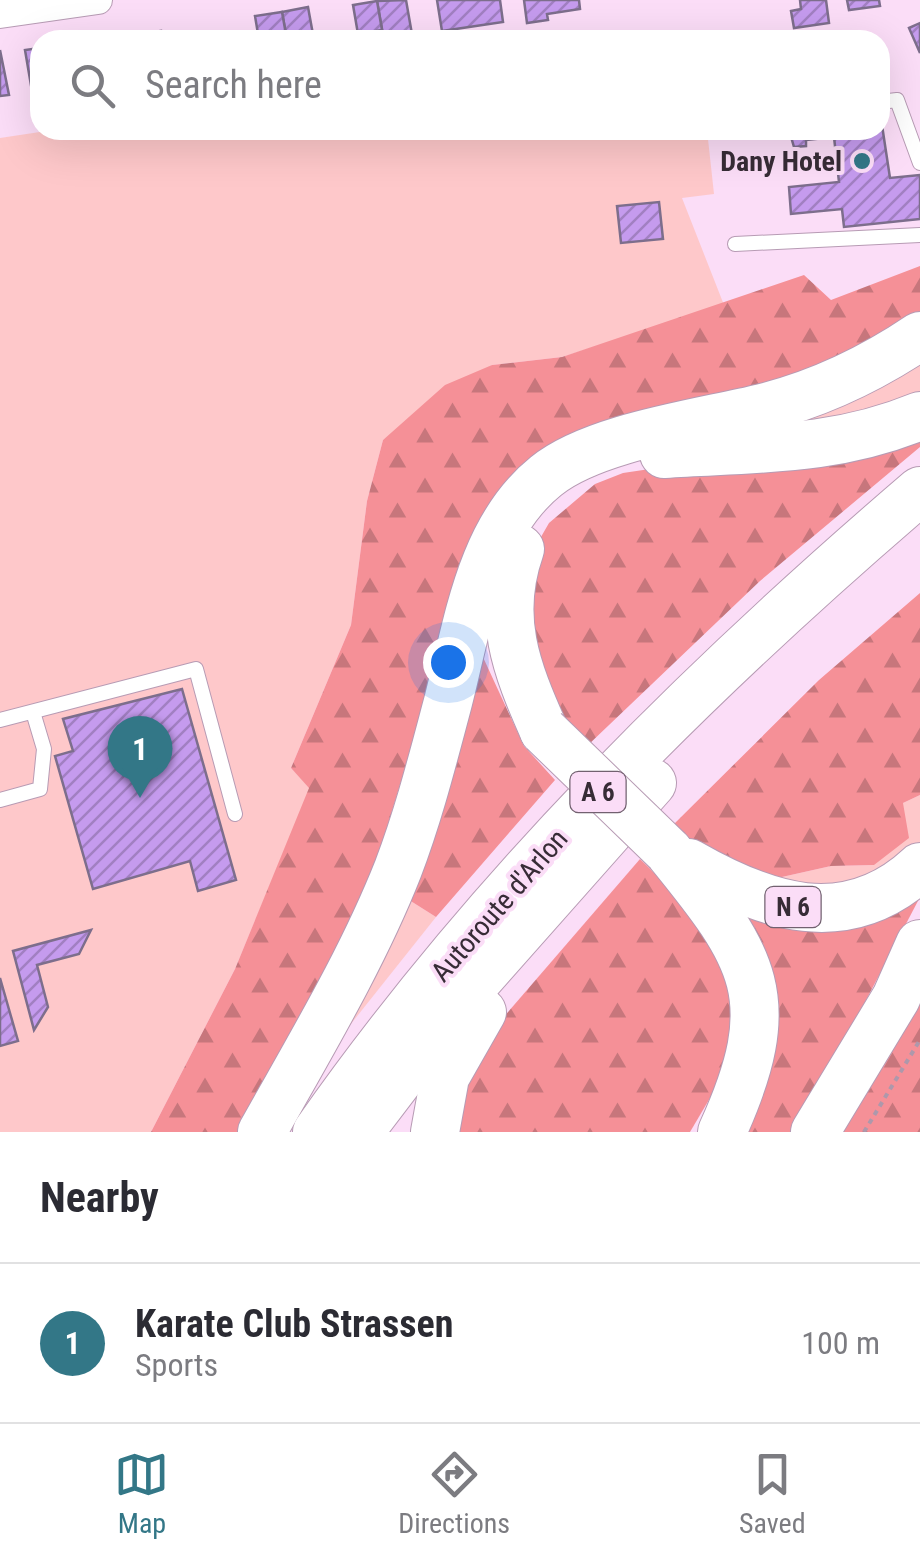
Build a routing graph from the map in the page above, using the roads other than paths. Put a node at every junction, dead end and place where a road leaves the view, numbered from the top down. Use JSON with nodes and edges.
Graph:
{"nodes":[{"id":1,"x":98,"y":0,"type":"edge"},
{"id":2,"x":0,"y":14,"type":"edge"},
{"id":3,"x":890,"y":101,"type":"edge"},
{"id":4,"x":920,"y":163,"type":"edge"},
{"id":5,"x":920,"y":235,"type":"edge"},
{"id":6,"x":734,"y":244,"type":"dead end"},
{"id":7,"x":920,"y":336,"type":"edge"},
{"id":8,"x":920,"y":416,"type":"edge"},
{"id":9,"x":583,"y":458,"type":"junction"},
{"id":10,"x":920,"y":491,"type":"edge"},
{"id":11,"x":920,"y":534,"type":"edge"},
{"id":12,"x":33,"y":712,"type":"junction"},
{"id":13,"x":0,"y":720,"type":"edge"},
{"id":14,"x":544,"y":731,"type":"junction"},
{"id":15,"x":0,"y":800,"type":"edge"},
{"id":16,"x":234,"y":814,"type":"dead end"},
{"id":17,"x":668,"y":851,"type":"junction"},
{"id":18,"x":920,"y":867,"type":"edge"},
{"id":19,"x":564,"y":881,"type":"junction"},
{"id":20,"x":920,"y":944,"type":"edge"},
{"id":21,"x":262,"y":1132,"type":"edge"},
{"id":22,"x":317,"y":1132,"type":"edge"},
{"id":23,"x":359,"y":1132,"type":"edge"},
{"id":24,"x":435,"y":1132,"type":"edge"},
{"id":25,"x":722,"y":1132,"type":"edge"},
{"id":26,"x":815,"y":1132,"type":"edge"}],
"edges":[{"from":1,"to":2,"type":"street"},
{"from":3,"to":4,"type":"lane"},
{"from":5,"to":6,"type":"lane"},
{"from":7,"to":9,"type":"highway","number":"A 6"},
{"from":8,"to":14,"type":"highway"},
{"from":9,"to":14,"type":"highway","number":"A 6"},
{"from":9,"to":21,"type":"highway","number":"A 6"},
{"from":10,"to":22,"type":"highway","name":"Autoroute d'Arlon","number":"A 6"},
{"from":11,"to":19,"type":"highway","name":"Autoroute d'Arlon","number":"A 6"},
{"from":12,"to":13,"type":"lane"},
{"from":12,"to":15,"type":"lane"},
{"from":12,"to":16,"type":"lane"},
{"from":14,"to":17,"type":"highway","number":"A 6","bridge":true},
{"from":17,"to":18,"type":"highway","number":"N 6"},
{"from":17,"to":25,"type":"highway","number":"A 6"},
{"from":19,"to":23,"type":"highway","name":"Autoroute d'Arlon","number":"A 6"},
{"from":19,"to":24,"type":"highway","number":"A 6"},
{"from":20,"to":26,"type":"highway"}]}
